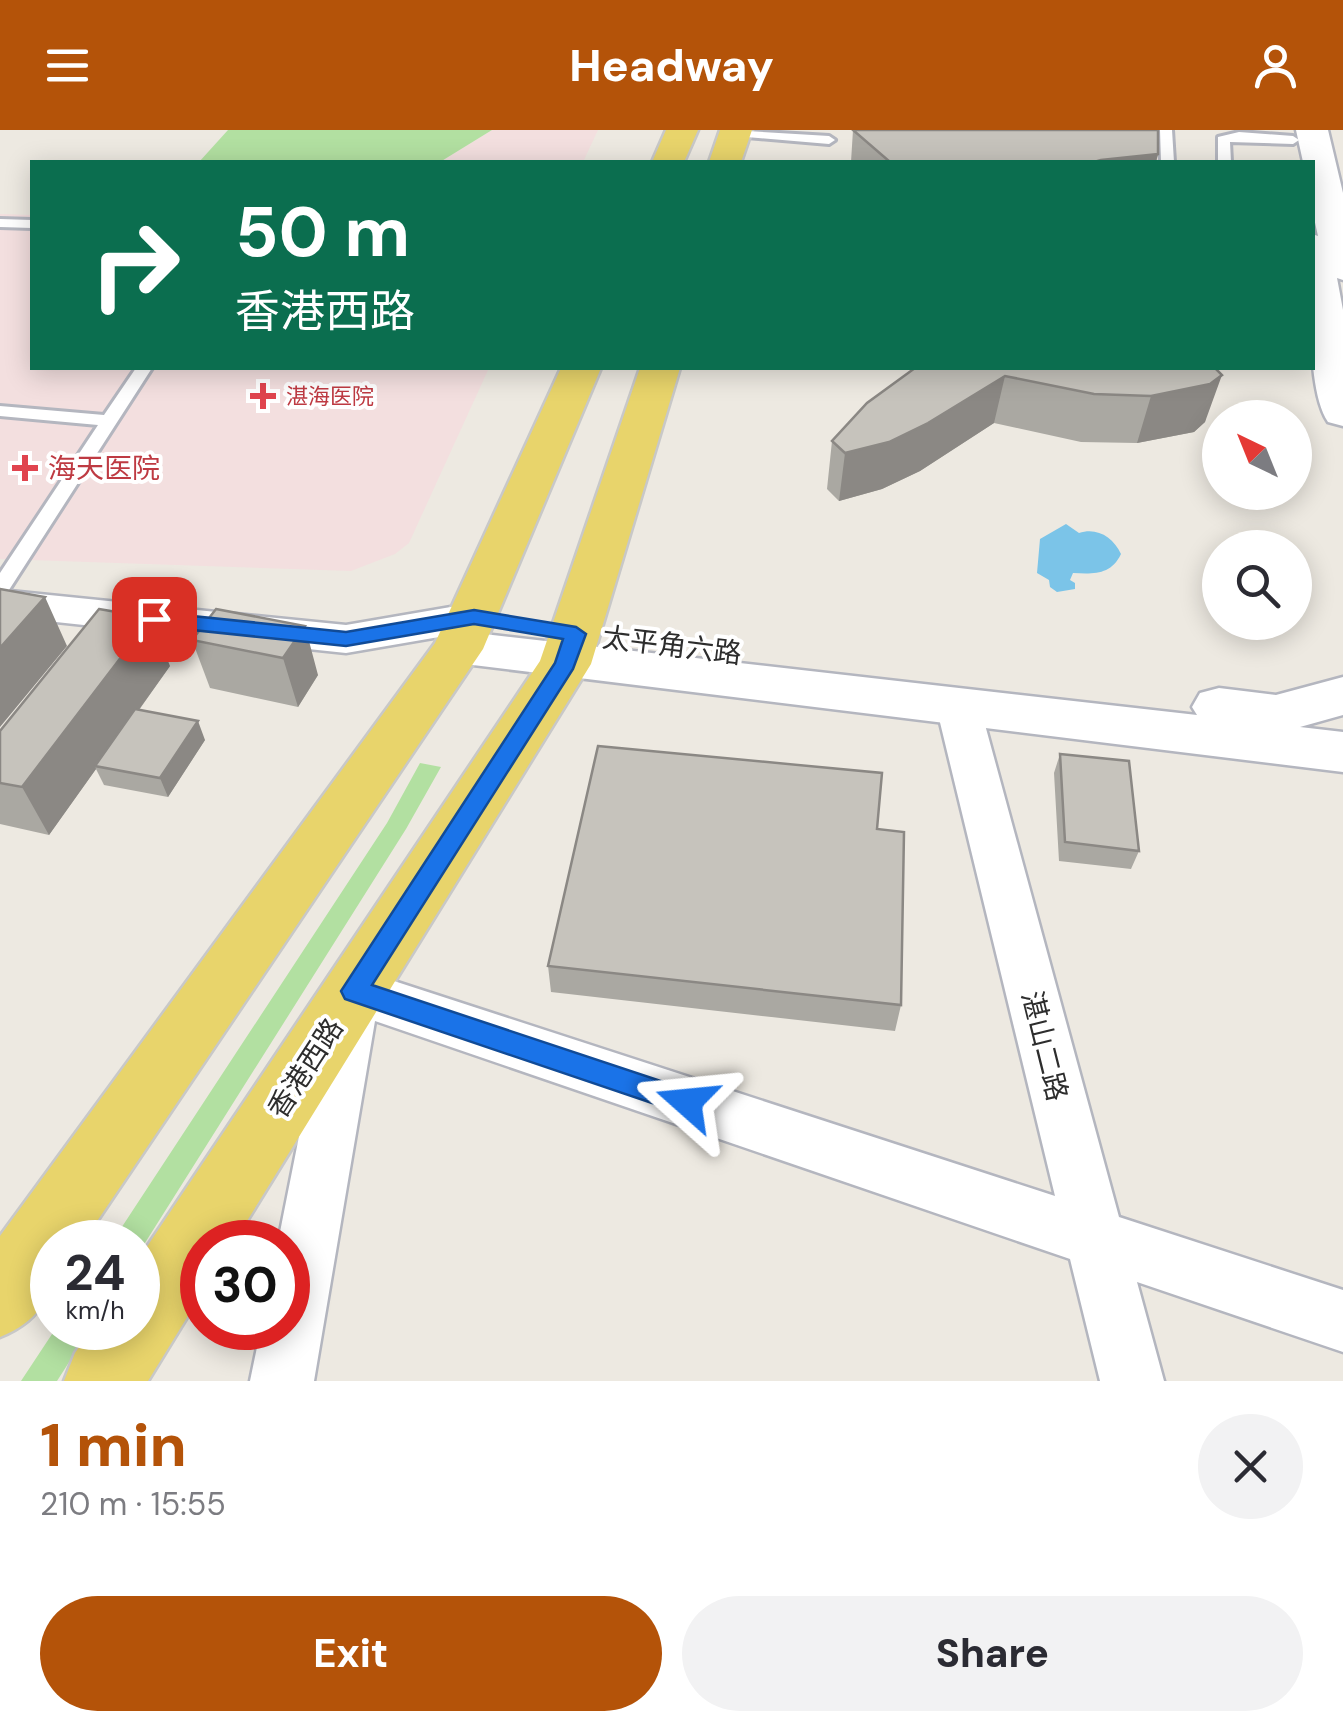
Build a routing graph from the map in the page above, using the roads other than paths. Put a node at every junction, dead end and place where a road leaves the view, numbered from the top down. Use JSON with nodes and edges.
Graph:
{"nodes":[{"id":1,"x":682,"y":130,"type":"edge"},
{"id":2,"x":1166,"y":130,"type":"edge"},
{"id":3,"x":1211,"y":130,"type":"edge"},
{"id":4,"x":829,"y":140,"type":"edge"},
{"id":5,"x":1299,"y":141,"type":"edge"},
{"id":6,"x":732,"y":142,"type":"edge"},
{"id":7,"x":669,"y":160,"type":"edge"},
{"id":8,"x":1168,"y":160,"type":"edge"},
{"id":9,"x":1210,"y":160,"type":"edge"},
{"id":10,"x":1224,"y":160,"type":"edge"},
{"id":11,"x":1315,"y":187,"type":"edge"},
{"id":12,"x":0,"y":222,"type":"edge"},
{"id":13,"x":30,"y":224,"type":"edge"},
{"id":14,"x":1315,"y":261,"type":"edge"},
{"id":15,"x":1343,"y":268,"type":"edge"},
{"id":16,"x":143,"y":370,"type":"edge"},
{"id":17,"x":579,"y":370,"type":"edge"},
{"id":18,"x":659,"y":370,"type":"edge"},
{"id":19,"x":0,"y":410,"type":"edge"},
{"id":20,"x":1343,"y":413,"type":"edge"},
{"id":21,"x":110,"y":421,"type":"junction"},
{"id":22,"x":0,"y":588,"type":"edge"},
{"id":23,"x":0,"y":603,"type":"edge"},
{"id":24,"x":466,"y":633,"type":"junction"},
{"id":25,"x":570,"y":649,"type":"junction"},
{"id":26,"x":1343,"y":696,"type":"edge"},
{"id":27,"x":959,"y":710,"type":"junction"},
{"id":28,"x":1343,"y":752,"type":"edge"},
{"id":29,"x":354,"y":991,"type":"junction"},
{"id":30,"x":1094,"y":1238,"type":"junction"},
{"id":31,"x":0,"y":1300,"type":"edge"},
{"id":32,"x":1343,"y":1321,"type":"edge"},
{"id":33,"x":103,"y":1381,"type":"edge"},
{"id":34,"x":282,"y":1381,"type":"edge"},
{"id":35,"x":1132,"y":1381,"type":"edge"}],
"edges":[{"from":1,"to":7,"type":"main road"},
{"from":2,"to":8,"type":"lane"},
{"from":3,"to":9,"type":"lane"},
{"from":4,"to":6,"type":"lane"},
{"from":5,"to":10,"type":"lane"},
{"from":11,"to":15,"type":"main road"},
{"from":12,"to":13,"type":"lane"},
{"from":14,"to":20,"type":"main road"},
{"from":16,"to":21,"type":"lane"},
{"from":17,"to":24,"type":"main road"},
{"from":18,"to":25,"type":"main road","name":"香港西路"},
{"from":19,"to":21,"type":"lane"},
{"from":21,"to":22,"type":"lane"},
{"from":23,"to":24,"type":"street"},
{"from":24,"to":25,"type":"main road"},
{"from":24,"to":31,"type":"main road"},
{"from":25,"to":26,"type":"main road","name":"太平角六路"},
{"from":25,"to":27,"type":"main road","name":"太平角六路"},
{"from":25,"to":29,"type":"main road","name":"香港西路"},
{"from":27,"to":28,"type":"main road","name":"太平角六路"},
{"from":27,"to":30,"type":"street","name":"湛山二路"},
{"from":29,"to":30,"type":"street"},
{"from":29,"to":33,"type":"main road","name":"香港西路"},
{"from":29,"to":34,"type":"street"},
{"from":30,"to":32,"type":"street"},
{"from":30,"to":35,"type":"street","name":"湛山二路"}]}
